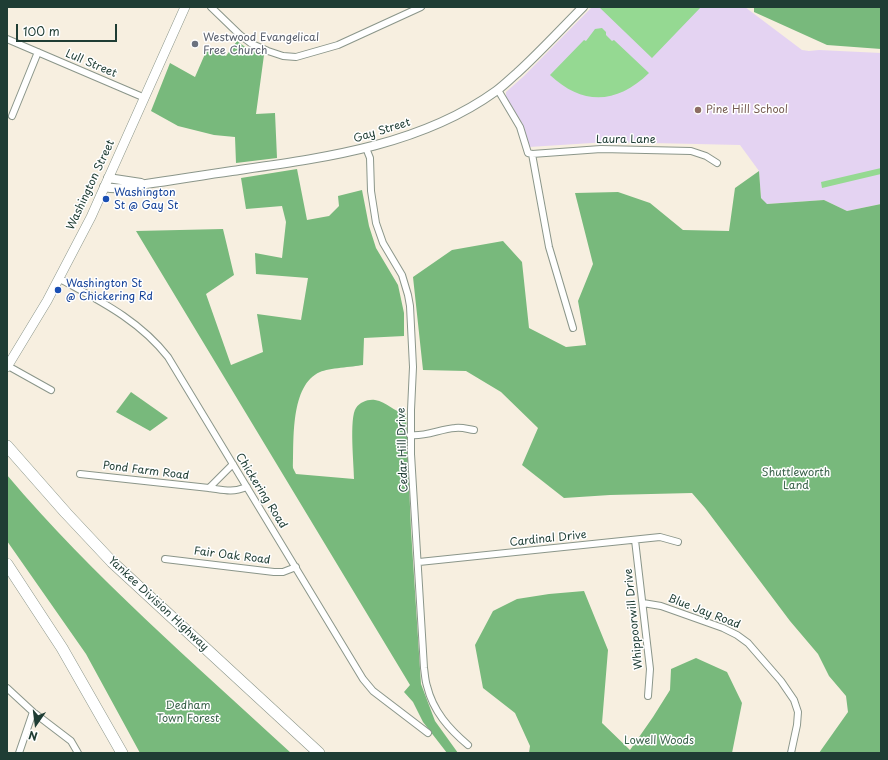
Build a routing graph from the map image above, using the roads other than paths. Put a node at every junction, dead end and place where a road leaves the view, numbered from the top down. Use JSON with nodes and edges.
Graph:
{"nodes":[{"id":1,"x":185,"y":7,"type":"edge"},
{"id":2,"x":210,"y":7,"type":"edge"},
{"id":3,"x":421,"y":7,"type":"edge"},
{"id":4,"x":579,"y":8,"type":"edge"},
{"id":5,"x":7,"y":39,"type":"edge"},
{"id":6,"x":38,"y":52,"type":"junction"},
{"id":7,"x":498,"y":90,"type":"junction"},
{"id":8,"x":145,"y":98,"type":"junction"},
{"id":9,"x":12,"y":116,"type":"dead end"},
{"id":10,"x":366,"y":148,"type":"junction"},
{"id":11,"x":532,"y":154,"type":"junction"},
{"id":12,"x":717,"y":163,"type":"dead end"},
{"id":13,"x":108,"y":178,"type":"junction"},
{"id":14,"x":146,"y":184,"type":"junction"},
{"id":15,"x":104,"y":187,"type":"junction"},
{"id":16,"x":60,"y":278,"type":"junction"},
{"id":17,"x":573,"y":328,"type":"dead end"},
{"id":18,"x":7,"y":366,"type":"edge"},
{"id":19,"x":51,"y":390,"type":"dead end"},
{"id":20,"x":474,"y":430,"type":"dead end"},
{"id":21,"x":410,"y":435,"type":"junction"},
{"id":22,"x":7,"y":446,"type":"edge"},
{"id":23,"x":233,"y":464,"type":"junction"},
{"id":24,"x":80,"y":474,"type":"dead end"},
{"id":25,"x":246,"y":487,"type":"junction"},
{"id":26,"x":209,"y":488,"type":"junction"},
{"id":27,"x":635,"y":540,"type":"junction"},
{"id":28,"x":678,"y":542,"type":"dead end"},
{"id":29,"x":165,"y":559,"type":"dead end"},
{"id":30,"x":419,"y":562,"type":"junction"},
{"id":31,"x":7,"y":564,"type":"edge"},
{"id":32,"x":296,"y":567,"type":"junction"},
{"id":33,"x":643,"y":603,"type":"junction"},
{"id":34,"x":7,"y":688,"type":"edge"},
{"id":35,"x":648,"y":696,"type":"dead end"},
{"id":36,"x":34,"y":712,"type":"junction"},
{"id":37,"x":428,"y":733,"type":"dead end"},
{"id":38,"x":468,"y":745,"type":"dead end"},
{"id":39,"x":19,"y":753,"type":"edge"},
{"id":40,"x":78,"y":753,"type":"edge"},
{"id":41,"x":122,"y":753,"type":"edge"},
{"id":42,"x":319,"y":753,"type":"edge"},
{"id":43,"x":790,"y":753,"type":"edge"}],
"edges":[{"from":1,"to":8,"type":"main road","name":"Washington Street"},
{"from":2,"to":3,"type":"street"},
{"from":4,"to":7,"type":"street","name":"Gay Street"},
{"from":5,"to":6,"type":"street","name":"Lull Street"},
{"from":6,"to":8,"type":"street","name":"Lull Street"},
{"from":6,"to":9,"type":"street"},
{"from":7,"to":10,"type":"street","name":"Gay Street"},
{"from":7,"to":11,"type":"street"},
{"from":8,"to":13,"type":"main road","name":"Washington Street"},
{"from":10,"to":14,"type":"street","name":"Gay Street"},
{"from":10,"to":21,"type":"street","name":"Cedar Hill Drive"},
{"from":11,"to":12,"type":"street","name":"Laura Lane"},
{"from":11,"to":17,"type":"street"},
{"from":13,"to":14,"type":"street","name":"Gay Street"},
{"from":13,"to":15,"type":"main road","name":"Washington Street"},
{"from":14,"to":15,"type":"street","name":"Gay Street"},
{"from":15,"to":16,"type":"main road","name":"Washington Street"},
{"from":16,"to":18,"type":"main road","name":"Washington Street"},
{"from":16,"to":23,"type":"street","name":"Chickering Road"},
{"from":18,"to":19,"type":"street"},
{"from":20,"to":21,"type":"street"},
{"from":21,"to":30,"type":"street","name":"Cedar Hill Drive"},
{"from":22,"to":42,"type":"highway","name":"Yankee Division Highway"},
{"from":23,"to":25,"type":"street","name":"Chickering Road"},
{"from":23,"to":26,"type":"street"},
{"from":24,"to":26,"type":"street","name":"Pond Farm Road"},
{"from":25,"to":26,"type":"street","name":"Pond Farm Road"},
{"from":25,"to":32,"type":"street","name":"Chickering Road"},
{"from":27,"to":28,"type":"street","name":"Cardinal Drive"},
{"from":27,"to":30,"type":"street","name":"Cardinal Drive"},
{"from":27,"to":33,"type":"street","name":"Whippoorwill Drive"},
{"from":29,"to":32,"type":"street","name":"Fair Oak Road"},
{"from":30,"to":38,"type":"street","name":"Cedar Hill Drive"},
{"from":31,"to":41,"type":"highway"},
{"from":32,"to":37,"type":"street","name":"Chickering Road"},
{"from":33,"to":35,"type":"street","name":"Whippoorwill Drive"},
{"from":33,"to":43,"type":"street","name":"Blue Jay Road"},
{"from":34,"to":36,"type":"street"},
{"from":36,"to":39,"type":"street"},
{"from":36,"to":40,"type":"street"}]}
